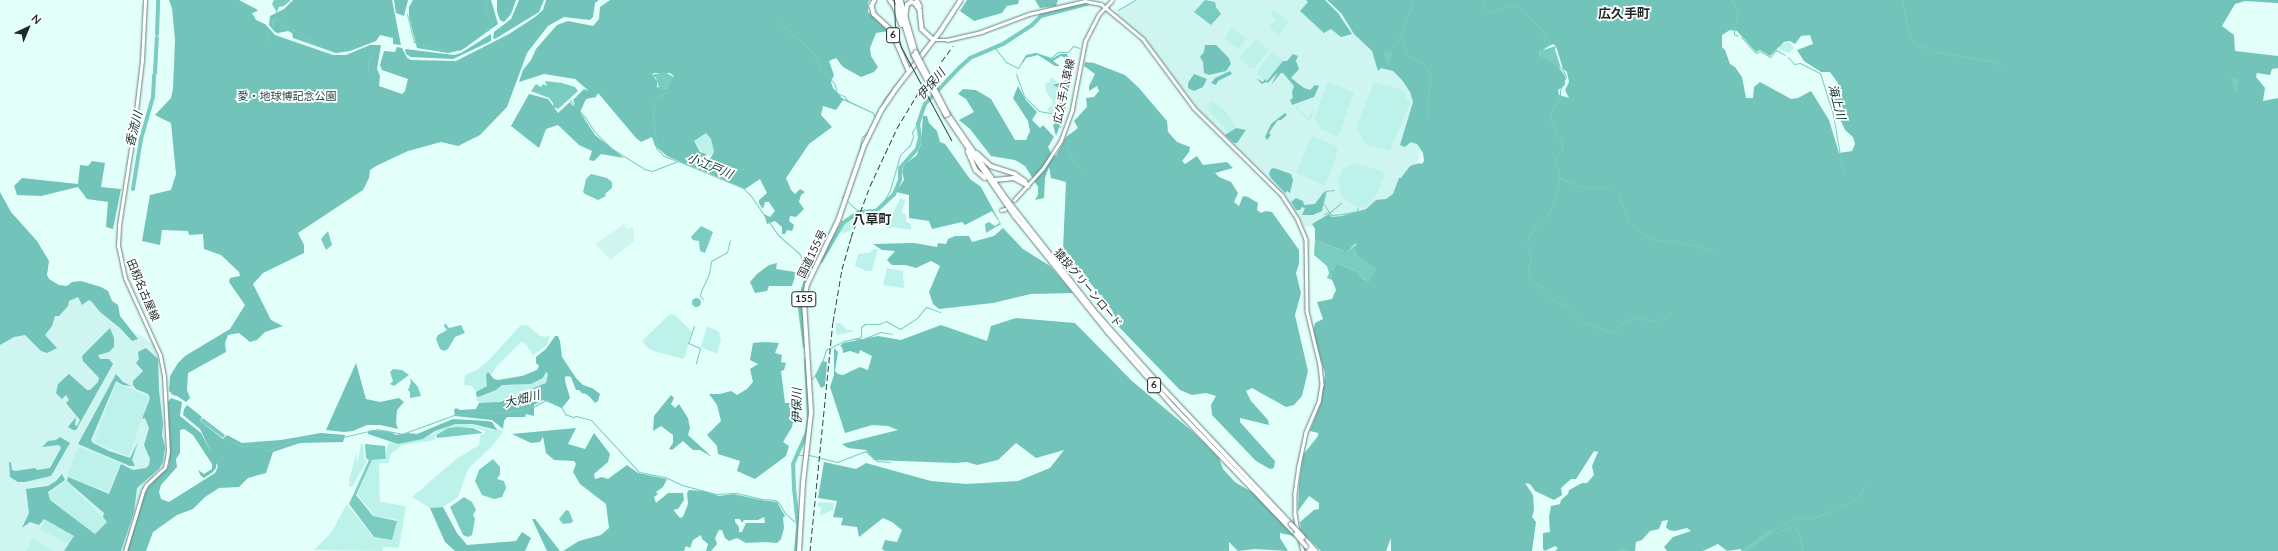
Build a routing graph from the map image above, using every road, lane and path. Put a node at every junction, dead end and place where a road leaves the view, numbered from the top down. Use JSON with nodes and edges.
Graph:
{"nodes":[{"id":1,"x":145,"y":0,"type":"edge"},
{"id":2,"x":890,"y":0,"type":"edge"},
{"id":3,"x":897,"y":0,"type":"edge"},
{"id":4,"x":901,"y":0,"type":"edge"},
{"id":5,"x":917,"y":0,"type":"edge"},
{"id":6,"x":962,"y":0,"type":"edge"},
{"id":7,"x":1112,"y":0,"type":"edge"},
{"id":8,"x":875,"y":1,"type":"edge"},
{"id":9,"x":1105,"y":7,"type":"junction"},
{"id":10,"x":920,"y":13,"type":"junction"},
{"id":11,"x":905,"y":19,"type":"junction"},
{"id":12,"x":934,"y":40,"type":"junction"},
{"id":13,"x":914,"y":53,"type":"junction"},
{"id":14,"x":909,"y":70,"type":"junction"},
{"id":15,"x":947,"y":115,"type":"junction"},
{"id":16,"x":956,"y":125,"type":"junction"},
{"id":17,"x":964,"y":143,"type":"junction"},
{"id":18,"x":985,"y":178,"type":"dead end"},
{"id":19,"x":995,"y":180,"type":"dead end"},
{"id":20,"x":1028,"y":186,"type":"junction"},
{"id":21,"x":1014,"y":200,"type":"dead end"},
{"id":22,"x":125,"y":551,"type":"edge"},
{"id":23,"x":799,"y":551,"type":"edge"},
{"id":24,"x":1303,"y":551,"type":"edge"},
{"id":25,"x":1311,"y":551,"type":"edge"},
{"id":26,"x":1316,"y":551,"type":"edge"}],
"edges":[{"from":1,"to":22,"type":"main road","name":"田籾名古屋線"},
{"from":2,"to":13,"type":"main road"},
{"from":3,"to":13,"type":"main road","name":"猿投グリーンロード","number":"6"},
{"from":4,"to":11,"type":"main road","name":"猿投グリーンロード","number":"6"},
{"from":5,"to":10,"type":"main road"},
{"from":6,"to":12,"type":"main road","name":"国道155号","number":"155"},
{"from":7,"to":9,"type":"main road","name":"広久手八草線"},
{"from":8,"to":14,"type":"main road","number":"6"},
{"from":9,"to":12,"type":"street"},
{"from":9,"to":20,"type":"main road","name":"広久手八草線"},
{"from":9,"to":24,"type":"street"},
{"from":10,"to":11,"type":"main road"},
{"from":10,"to":12,"type":"main road"},
{"from":11,"to":13,"type":"main road","name":"猿投グリーンロード","number":"6"},
{"from":12,"to":14,"type":"main road","name":"国道155号","number":"155"},
{"from":13,"to":15,"type":"main road","name":"猿投グリーンロード","number":"6","bridge":true},
{"from":14,"to":23,"type":"main road","name":"国道155号","number":"155"},
{"from":15,"to":16,"type":"main road","name":"猿投グリーンロード","number":"6"},
{"from":15,"to":17,"type":"main road","name":"猿投グリーンロード","number":"6"},
{"from":16,"to":20,"type":"main road"},
{"from":16,"to":26,"type":"main road","name":"猿投グリーンロード","number":"6","bridge":true},
{"from":17,"to":18,"type":"main road"},
{"from":17,"to":25,"type":"main road","name":"猿投グリーンロード","number":"6","bridge":true},
{"from":19,"to":20,"type":"main road"},
{"from":20,"to":21,"type":"main road","name":"広久手八草線"}]}
